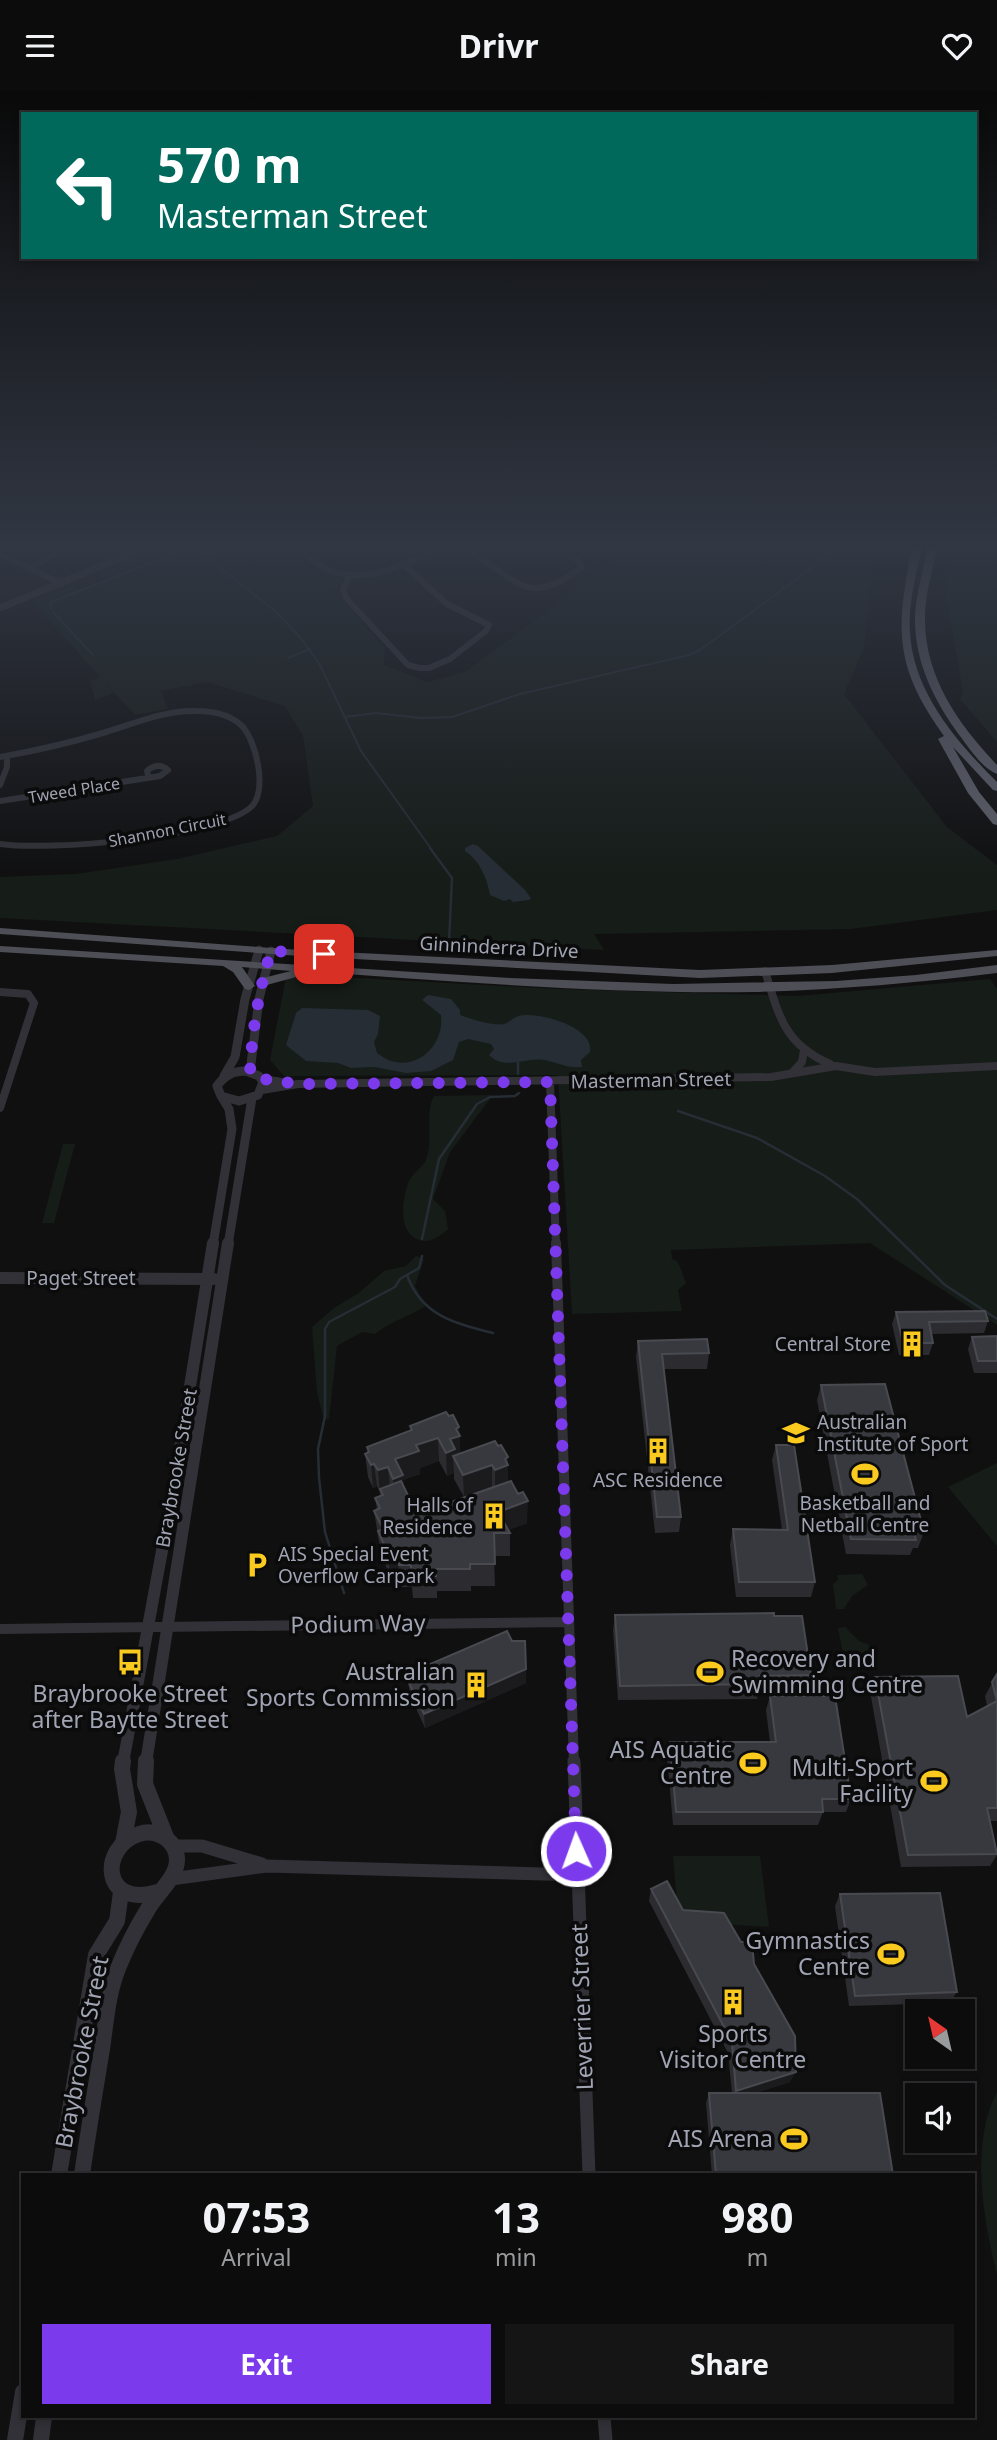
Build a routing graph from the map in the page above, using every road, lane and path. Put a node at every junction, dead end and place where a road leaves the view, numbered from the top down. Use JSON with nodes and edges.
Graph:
{"nodes":[{"id":1,"x":400,"y":657,"type":"edge"},
{"id":2,"x":450,"y":657,"type":"edge"},
{"id":3,"x":908,"y":657,"type":"edge"},
{"id":4,"x":925,"y":657,"type":"edge"},
{"id":5,"x":931,"y":675,"type":"junction"},
{"id":6,"x":925,"y":702,"type":"junction"},
{"id":7,"x":3,"y":756,"type":"edge"},
{"id":8,"x":997,"y":758,"type":"edge"},
{"id":9,"x":997,"y":771,"type":"edge"},
{"id":10,"x":148,"y":775,"type":"dead end"},
{"id":11,"x":0,"y":785,"type":"edge"},
{"id":12,"x":997,"y":787,"type":"edge"},
{"id":13,"x":0,"y":801,"type":"edge"},
{"id":14,"x":997,"y":822,"type":"edge"},
{"id":15,"x":0,"y":844,"type":"edge"},
{"id":16,"x":0,"y":931,"type":"edge"},
{"id":17,"x":0,"y":949,"type":"edge"},
{"id":18,"x":265,"y":951,"type":"junction"},
{"id":19,"x":997,"y":953,"type":"edge"},
{"id":20,"x":226,"y":963,"type":"junction"},
{"id":21,"x":261,"y":965,"type":"junction"},
{"id":22,"x":314,"y":969,"type":"junction"},
{"id":23,"x":997,"y":969,"type":"edge"},
{"id":24,"x":765,"y":971,"type":"junction"},
{"id":25,"x":263,"y":982,"type":"junction"},
{"id":26,"x":249,"y":986,"type":"junction"},
{"id":27,"x":770,"y":987,"type":"junction"},
{"id":28,"x":0,"y":992,"type":"edge"},
{"id":29,"x":804,"y":1050,"type":"junction"},
{"id":30,"x":836,"y":1066,"type":"junction"},
{"id":31,"x":997,"y":1066,"type":"edge"},
{"id":32,"x":250,"y":1072,"type":"junction"},
{"id":33,"x":793,"y":1072,"type":"junction"},
{"id":34,"x":224,"y":1076,"type":"junction"},
{"id":35,"x":262,"y":1079,"type":"junction"},
{"id":36,"x":4,"y":1080,"type":"edge"},
{"id":37,"x":550,"y":1082,"type":"junction"},
{"id":38,"x":298,"y":1084,"type":"junction"},
{"id":39,"x":262,"y":1090,"type":"junction"},
{"id":40,"x":219,"y":1095,"type":"junction"},
{"id":41,"x":252,"y":1098,"type":"junction"},
{"id":42,"x":0,"y":1108,"type":"edge"},
{"id":43,"x":208,"y":1277,"type":"junction"},
{"id":44,"x":222,"y":1277,"type":"junction"},
{"id":45,"x":0,"y":1278,"type":"edge"},
{"id":46,"x":569,"y":1622,"type":"junction"},
{"id":47,"x":166,"y":1627,"type":"junction"},
{"id":48,"x":147,"y":1628,"type":"junction"},
{"id":49,"x":0,"y":1629,"type":"edge"},
{"id":50,"x":170,"y":1842,"type":"junction"},
{"id":51,"x":123,"y":1843,"type":"junction"},
{"id":52,"x":267,"y":1866,"type":"junction"},
{"id":53,"x":577,"y":1875,"type":"junction"},
{"id":54,"x":171,"y":1879,"type":"junction"},
{"id":55,"x":121,"y":1892,"type":"junction"},
{"id":56,"x":158,"y":1892,"type":"junction"},
{"id":57,"x":88,"y":2004,"type":"junction"},
{"id":58,"x":108,"y":2005,"type":"junction"},
{"id":59,"x":59,"y":2173,"type":"edge"},
{"id":60,"x":82,"y":2173,"type":"edge"},
{"id":61,"x":589,"y":2173,"type":"edge"},
{"id":62,"x":21,"y":2404,"type":"edge"},
{"id":63,"x":44,"y":2418,"type":"edge"},
{"id":64,"x":604,"y":2418,"type":"edge"},
{"id":65,"x":15,"y":2440,"type":"edge"},
{"id":66,"x":41,"y":2440,"type":"edge"},
{"id":67,"x":606,"y":2440,"type":"edge"}],
"edges":[{"from":1,"to":2,"type":"street"},
{"from":3,"to":6,"type":"highway"},
{"from":4,"to":5,"type":"highway"},
{"from":5,"to":8,"type":"highway"},
{"from":5,"to":9,"type":"highway"},
{"from":6,"to":12,"type":"highway"},
{"from":6,"to":14,"type":"highway"},
{"from":7,"to":11,"type":"street","name":"Shannon Circuit"},
{"from":7,"to":15,"type":"street","name":"Shannon Circuit"},
{"from":10,"to":13,"type":"street","name":"Tweed Place"},
{"from":16,"to":18,"type":"main road","name":"Ginninderra Drive"},
{"from":17,"to":20,"type":"main road","name":"Ginninderra Drive"},
{"from":18,"to":21,"type":"street"},
{"from":18,"to":24,"type":"main road","name":"Ginninderra Drive"},
{"from":19,"to":24,"type":"main road","name":"Ginninderra Drive"},
{"from":20,"to":21,"type":"main road","name":"Ginninderra Drive"},
{"from":20,"to":26,"type":"main road"},
{"from":21,"to":22,"type":"main road","name":"Ginninderra Drive"},
{"from":21,"to":25,"type":"street"},
{"from":21,"to":26,"type":"street"},
{"from":22,"to":25,"type":"main road"},
{"from":22,"to":27,"type":"main road","name":"Ginninderra Drive"},
{"from":23,"to":27,"type":"main road","name":"Ginninderra Drive"},
{"from":24,"to":27,"type":"street"},
{"from":25,"to":32,"type":"street"},
{"from":26,"to":34,"type":"street"},
{"from":27,"to":29,"type":"street"},
{"from":28,"to":36,"type":"street"},
{"from":29,"to":30,"type":"street"},
{"from":29,"to":33,"type":"street"},
{"from":30,"to":31,"type":"street","name":"Masterman Street"},
{"from":30,"to":33,"type":"street","name":"Masterman Street"},
{"from":32,"to":34,"type":"street"},
{"from":32,"to":35,"type":"street"},
{"from":33,"to":37,"type":"street","name":"Masterman Street"},
{"from":34,"to":40,"type":"street"},
{"from":35,"to":38,"type":"street","name":"Masterman Street"},
{"from":35,"to":39,"type":"street"},
{"from":36,"to":42,"type":"street"},
{"from":37,"to":38,"type":"street","name":"Masterman Street"},
{"from":37,"to":46,"type":"street","name":"Leverrier Street"},
{"from":38,"to":39,"type":"street","name":"Masterman Street"},
{"from":39,"to":41,"type":"street"},
{"from":40,"to":41,"type":"street"},
{"from":40,"to":43,"type":"street","name":"Braybrooke Street"},
{"from":41,"to":44,"type":"street","name":"Braybrooke Street"},
{"from":43,"to":44,"type":"street","name":"Paget Street"},
{"from":43,"to":45,"type":"street","name":"Paget Street"},
{"from":43,"to":48,"type":"street","name":"Braybrooke Street"},
{"from":44,"to":47,"type":"street","name":"Braybrooke Street"},
{"from":46,"to":47,"type":"street","name":"Podium Way"},
{"from":46,"to":53,"type":"street","name":"Leverrier Street"},
{"from":47,"to":48,"type":"street","name":"Podium Way"},
{"from":47,"to":50,"type":"street","name":"Braybrooke Street"},
{"from":48,"to":49,"type":"street","name":"Podium Way"},
{"from":48,"to":51,"type":"street","name":"Braybrooke Street"},
{"from":50,"to":51,"type":"street"},
{"from":50,"to":52,"type":"street"},
{"from":50,"to":54,"type":"street"},
{"from":51,"to":55,"type":"street"},
{"from":52,"to":53,"type":"street"},
{"from":52,"to":54,"type":"street"},
{"from":53,"to":61,"type":"street","name":"Leverrier Street"},
{"from":54,"to":56,"type":"street"},
{"from":55,"to":56,"type":"street"},
{"from":55,"to":57,"type":"street","name":"Braybrooke Street"},
{"from":56,"to":58,"type":"street","name":"Braybrooke Street"},
{"from":57,"to":58,"type":"street"},
{"from":57,"to":59,"type":"street","name":"Braybrooke Street"},
{"from":58,"to":60,"type":"street","name":"Braybrooke Street"},
{"from":62,"to":65,"type":"street"},
{"from":63,"to":66,"type":"street"},
{"from":64,"to":67,"type":"street"}]}
